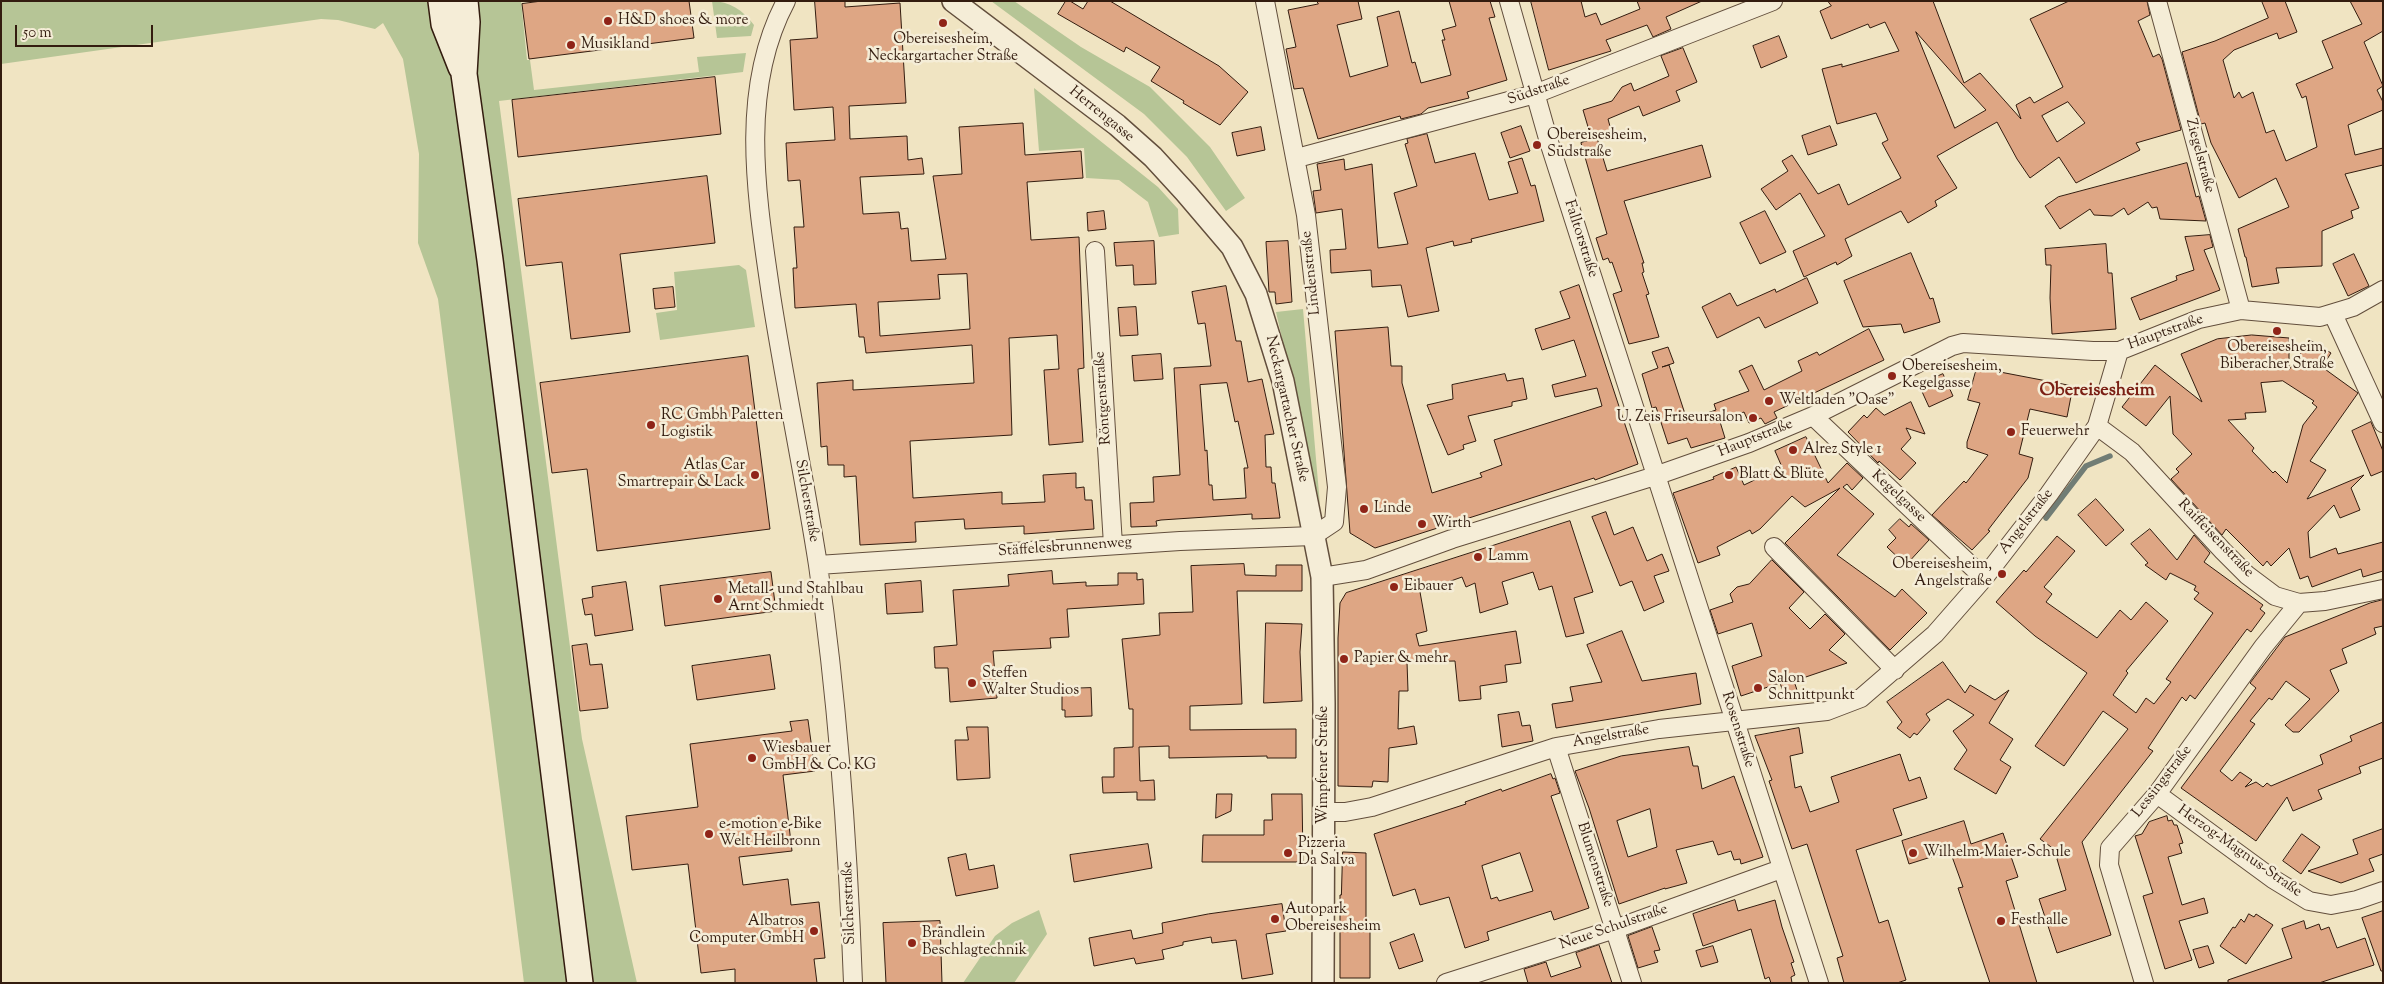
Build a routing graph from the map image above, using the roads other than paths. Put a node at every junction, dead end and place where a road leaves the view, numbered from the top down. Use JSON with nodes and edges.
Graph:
{"nodes":[{"id":1,"x":425,"y":1,"type":"edge"},
{"id":2,"x":465,"y":1,"type":"edge"},
{"id":3,"x":778,"y":1,"type":"edge"},
{"id":4,"x":786,"y":1,"type":"edge"},
{"id":5,"x":953,"y":1,"type":"edge"},
{"id":6,"x":1265,"y":1,"type":"edge"},
{"id":7,"x":1509,"y":1,"type":"edge"},
{"id":8,"x":1773,"y":1,"type":"edge"},
{"id":9,"x":2157,"y":1,"type":"edge"},
{"id":10,"x":1749,"y":6,"type":"edge"},
{"id":11,"x":443,"y":13,"type":"edge"},
{"id":12,"x":775,"y":22,"type":"junction"},
{"id":13,"x":464,"y":74,"type":"junction"},
{"id":14,"x":1535,"y":94,"type":"junction"},
{"id":15,"x":1297,"y":158,"type":"junction"},
{"id":16,"x":1232,"y":247,"type":"joint"},
{"id":17,"x":1095,"y":251,"type":"dead end"},
{"id":18,"x":2383,"y":290,"type":"edge"},
{"id":19,"x":2241,"y":310,"type":"junction"},
{"id":20,"x":2333,"y":314,"type":"junction"},
{"id":21,"x":2119,"y":350,"type":"junction"},
{"id":22,"x":1812,"y":416,"type":"junction"},
{"id":23,"x":2383,"y":423,"type":"edge"},
{"id":24,"x":2097,"y":426,"type":"junction"},
{"id":25,"x":1655,"y":476,"type":"junction"},
{"id":26,"x":1313,"y":536,"type":"junction"},
{"id":27,"x":1113,"y":545,"type":"junction"},
{"id":28,"x":1774,"y":547,"type":"dead end"},
{"id":29,"x":818,"y":565,"type":"junction"},
{"id":30,"x":1322,"y":577,"type":"junction"},
{"id":31,"x":1984,"y":578,"type":"junction"},
{"id":32,"x":2383,"y":588,"type":"edge"},
{"id":33,"x":2299,"y":603,"type":"junction"},
{"id":34,"x":1895,"y":670,"type":"junction"},
{"id":35,"x":1734,"y":720,"type":"junction"},
{"id":36,"x":1556,"y":747,"type":"junction"},
{"id":37,"x":2157,"y":794,"type":"junction"},
{"id":38,"x":1324,"y":812,"type":"junction"},
{"id":39,"x":1781,"y":869,"type":"junction"},
{"id":40,"x":2383,"y":891,"type":"edge"},
{"id":41,"x":1615,"y":929,"type":"junction"},
{"id":42,"x":580,"y":983,"type":"edge"},
{"id":43,"x":853,"y":983,"type":"edge"},
{"id":44,"x":1323,"y":983,"type":"edge"},
{"id":45,"x":1446,"y":983,"type":"edge"},
{"id":46,"x":1632,"y":983,"type":"edge"},
{"id":47,"x":1819,"y":983,"type":"edge"},
{"id":48,"x":2144,"y":983,"type":"edge"}],
"edges":[{"from":1,"to":11,"type":"main road"},
{"from":2,"to":13,"type":"main road"},
{"from":3,"to":12,"type":"street","name":"Silcherstraße"},
{"from":4,"to":12,"type":"street","name":"Silcherstraße"},
{"from":5,"to":16,"type":"street","name":"Herrengasse"},
{"from":6,"to":15,"type":"street","name":"Lindenstraße"},
{"from":7,"to":14,"type":"street","name":"Falltorstraße"},
{"from":8,"to":10,"type":"street","name":"Südstraße"},
{"from":9,"to":19,"type":"street","name":"Ziegelstraße"},
{"from":10,"to":14,"type":"street","name":"Südstraße"},
{"from":11,"to":13,"type":"main road"},
{"from":12,"to":29,"type":"street","name":"Silcherstraße"},
{"from":13,"to":42,"type":"main road"},
{"from":14,"to":15,"type":"street","name":"Südstraße"},
{"from":14,"to":25,"type":"street","name":"Falltorstraße"},
{"from":15,"to":26,"type":"street","name":"Lindenstraße"},
{"from":16,"to":26,"type":"street","name":"Neckargartacher Straße"},
{"from":17,"to":27,"type":"street","name":"Röntgenstraße"},
{"from":18,"to":20,"type":"street","name":"Hauptstraße"},
{"from":19,"to":20,"type":"street","name":"Hauptstraße"},
{"from":19,"to":21,"type":"street","name":"Hauptstraße"},
{"from":20,"to":23,"type":"street"},
{"from":21,"to":22,"type":"street","name":"Hauptstraße"},
{"from":21,"to":24,"type":"street","name":"Angelstraße"},
{"from":22,"to":25,"type":"street","name":"Hauptstraße"},
{"from":22,"to":31,"type":"street","name":"Kegelgasse"},
{"from":24,"to":31,"type":"street","name":"Angelstraße"},
{"from":24,"to":33,"type":"street","name":"Raiffeisenstraße"},
{"from":25,"to":30,"type":"street","name":"Hauptstraße"},
{"from":25,"to":35,"type":"street","name":"Rosenstraße"},
{"from":26,"to":27,"type":"street","name":"Stäffelesbrunnenweg"},
{"from":26,"to":30,"type":"street","name":"Neckargartacher Straße"},
{"from":27,"to":29,"type":"street","name":"Stäffelesbrunnenweg"},
{"from":28,"to":34,"type":"street"},
{"from":29,"to":43,"type":"street","name":"Silcherstraße"},
{"from":30,"to":38,"type":"street","name":"Wimpfener Straße"},
{"from":31,"to":34,"type":"street","name":"Angelstraße"},
{"from":32,"to":33,"type":"street","name":"Raiffeisenstraße"},
{"from":33,"to":37,"type":"street","name":"Lessingstraße"},
{"from":34,"to":35,"type":"street","name":"Angelstraße"},
{"from":35,"to":36,"type":"street","name":"Angelstraße"},
{"from":35,"to":39,"type":"street","name":"Rosenstraße"},
{"from":36,"to":38,"type":"street","name":"Angelstraße"},
{"from":36,"to":41,"type":"street","name":"Blumenstraße"},
{"from":37,"to":40,"type":"street","name":"Herzog-Magnus-Straße"},
{"from":37,"to":48,"type":"street","name":"Lessingstraße"},
{"from":38,"to":44,"type":"street","name":"Wimpfener Straße"},
{"from":39,"to":41,"type":"street","name":"Neue Schulstraße"},
{"from":39,"to":47,"type":"street","name":"Rosenstraße"},
{"from":41,"to":45,"type":"street","name":"Neue Schulstraße"},
{"from":41,"to":46,"type":"street","name":"Blumenstraße"}]}
